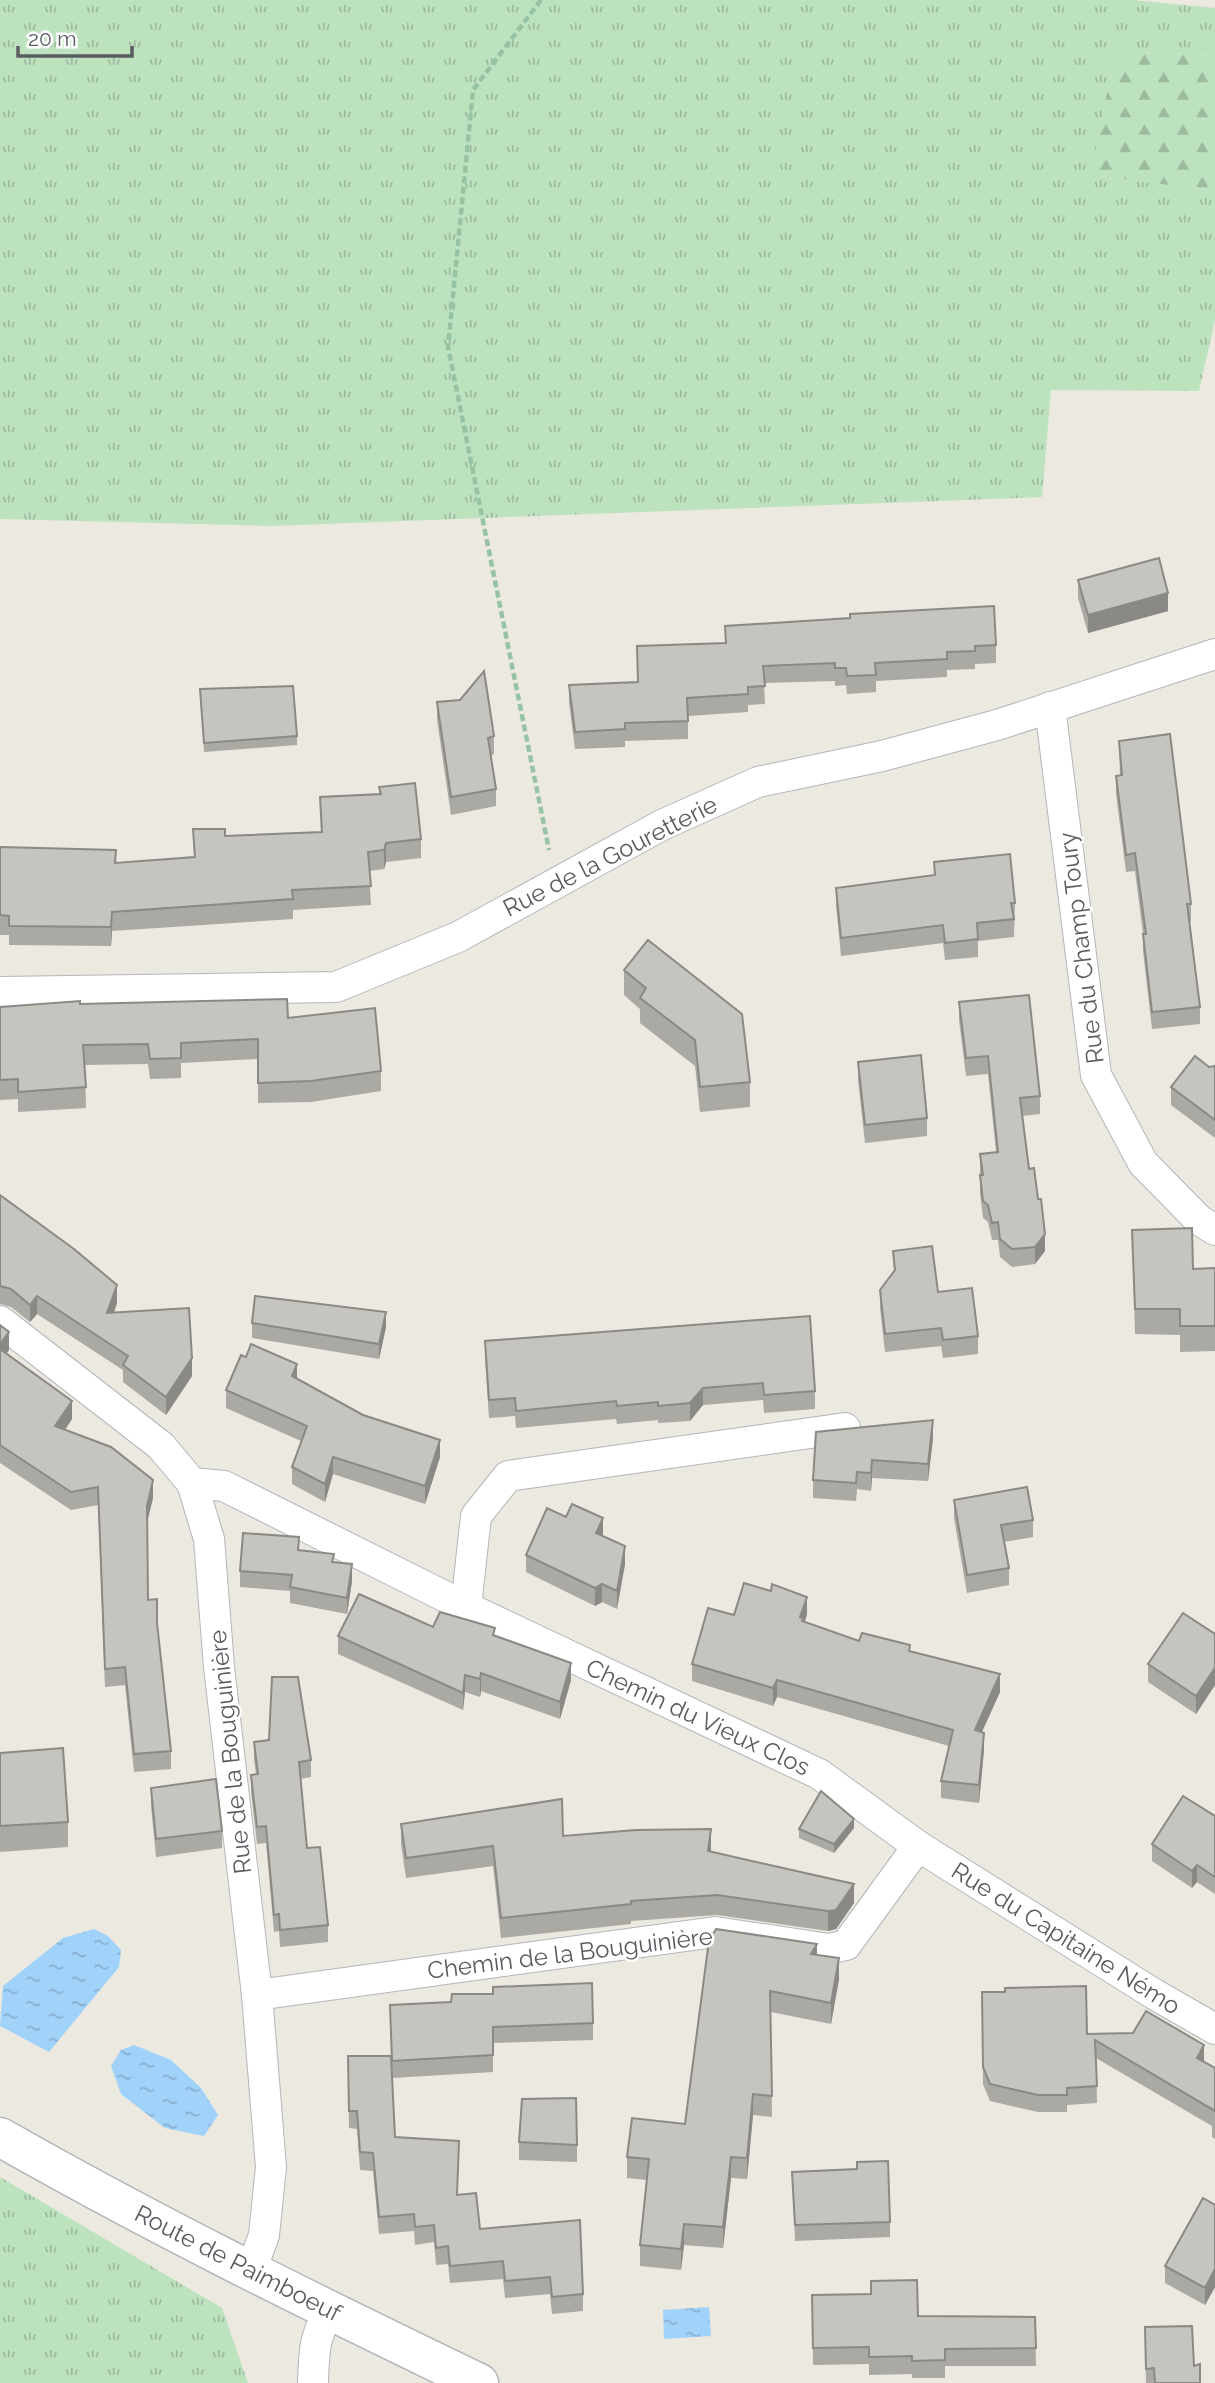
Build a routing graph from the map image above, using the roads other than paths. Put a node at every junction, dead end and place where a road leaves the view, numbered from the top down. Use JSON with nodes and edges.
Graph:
{"nodes":[{"id":1,"x":1215,"y":654,"type":"edge"},
{"id":2,"x":1051,"y":707,"type":"junction"},
{"id":3,"x":0,"y":992,"type":"edge"},
{"id":4,"x":1215,"y":1230,"type":"edge"},
{"id":5,"x":0,"y":1321,"type":"edge"},
{"id":6,"x":845,"y":1428,"type":"edge"},
{"id":7,"x":192,"y":1483,"type":"junction"},
{"id":8,"x":466,"y":1607,"type":"junction"},
{"id":9,"x":918,"y":1846,"type":"junction"},
{"id":10,"x":257,"y":1995,"type":"junction"},
{"id":11,"x":1215,"y":2029,"type":"edge"},
{"id":12,"x":0,"y":2137,"type":"edge"},
{"id":13,"x":251,"y":2271,"type":"junction"},
{"id":14,"x":330,"y":2309,"type":"junction"},
{"id":15,"x":313,"y":2383,"type":"edge"},
{"id":16,"x":479,"y":2383,"type":"edge"}],
"edges":[{"from":1,"to":2,"type":"street","name":"Rue de la Gouretterie"},
{"from":2,"to":3,"type":"street","name":"Rue de la Gouretterie"},
{"from":2,"to":4,"type":"street","name":"Rue du Champ Toury"},
{"from":5,"to":7,"type":"street","name":"Rue de la Bouguinière"},
{"from":6,"to":8,"type":"street"},
{"from":7,"to":8,"type":"street","name":"Chemin du Vieux Clos"},
{"from":7,"to":10,"type":"street","name":"Rue de la Bouguinière"},
{"from":8,"to":9,"type":"street","name":"Chemin du Vieux Clos"},
{"from":9,"to":10,"type":"street","name":"Chemin de la Bouguinière"},
{"from":9,"to":11,"type":"street","name":"Rue du Capitaine Némo"},
{"from":10,"to":13,"type":"street","name":"Rue de la Bouguinière"},
{"from":12,"to":13,"type":"street","name":"Route de Paimboeuf"},
{"from":13,"to":14,"type":"street","name":"Route de Paimboeuf"},
{"from":14,"to":15,"type":"street"},
{"from":14,"to":16,"type":"street","name":"Route de Paimboeuf"}]}
